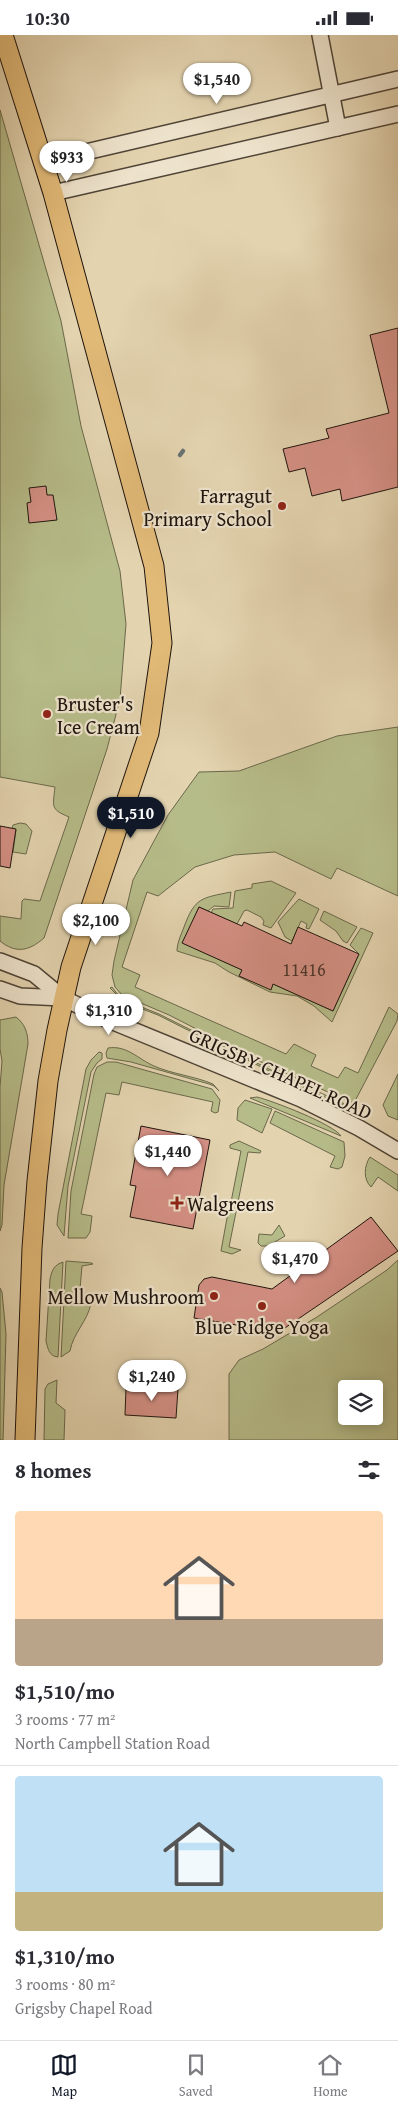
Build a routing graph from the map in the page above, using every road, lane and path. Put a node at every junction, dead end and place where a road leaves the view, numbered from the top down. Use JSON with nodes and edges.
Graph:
{"nodes":[{"id":1,"x":3,"y":35,"type":"edge"},
{"id":2,"x":320,"y":35,"type":"edge"},
{"id":3,"x":398,"y":79,"type":"edge"},
{"id":4,"x":332,"y":93,"type":"junction"},
{"id":5,"x":398,"y":114,"type":"edge"},
{"id":6,"x":338,"y":128,"type":"junction"},
{"id":7,"x":44,"y":162,"type":"junction"},
{"id":8,"x":53,"y":193,"type":"junction"},
{"id":9,"x":0,"y":961,"type":"edge"},
{"id":10,"x":0,"y":989,"type":"edge"},
{"id":11,"x":63,"y":998,"type":"junction"},
{"id":12,"x":398,"y":1151,"type":"edge"},
{"id":13,"x":25,"y":1440,"type":"edge"}],
"edges":[{"from":1,"to":7,"type":"main road"},
{"from":2,"to":4,"type":"street"},
{"from":3,"to":4,"type":"street"},
{"from":4,"to":6,"type":"street"},
{"from":4,"to":7,"type":"street"},
{"from":5,"to":6,"type":"street"},
{"from":6,"to":8,"type":"street"},
{"from":7,"to":8,"type":"main road"},
{"from":8,"to":11,"type":"main road"},
{"from":9,"to":11,"type":"street"},
{"from":10,"to":11,"type":"street"},
{"from":11,"to":12,"type":"street","name":"GRIGSBY CHAPEL ROAD"},
{"from":11,"to":13,"type":"main road"}]}
